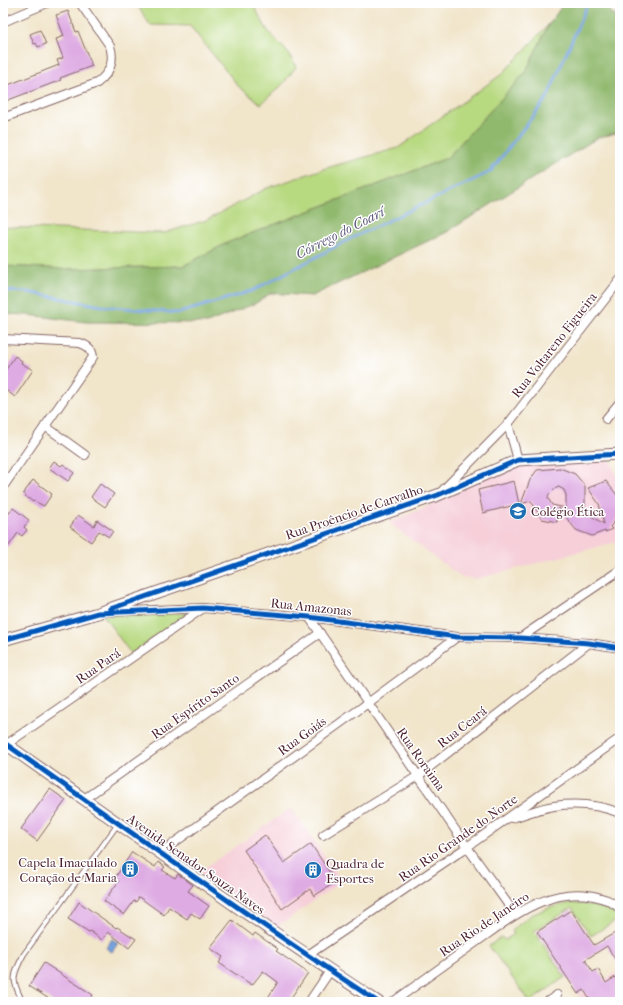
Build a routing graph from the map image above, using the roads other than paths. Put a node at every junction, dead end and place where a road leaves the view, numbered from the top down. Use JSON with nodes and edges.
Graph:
{"nodes":[{"id":1,"x":47,"y":3,"type":"edge"},
{"id":2,"x":80,"y":3,"type":"edge"},
{"id":3,"x":3,"y":22,"type":"edge"},
{"id":4,"x":3,"y":118,"type":"edge"},
{"id":5,"x":620,"y":280,"type":"edge"},
{"id":6,"x":3,"y":339,"type":"edge"},
{"id":7,"x":620,"y":402,"type":"edge"},
{"id":8,"x":606,"y":419,"type":"dead end"},
{"id":9,"x":508,"y":424,"type":"junction"},
{"id":10,"x":45,"y":426,"type":"junction"},
{"id":11,"x":620,"y":454,"type":"edge"},
{"id":12,"x":85,"y":455,"type":"dead end"},
{"id":13,"x":518,"y":460,"type":"junction"},
{"id":14,"x":3,"y":486,"type":"edge"},
{"id":15,"x":438,"y":495,"type":"junction"},
{"id":16,"x":620,"y":570,"type":"edge"},
{"id":17,"x":203,"y":608,"type":"junction"},
{"id":18,"x":98,"y":613,"type":"junction"},
{"id":19,"x":309,"y":617,"type":"junction"},
{"id":20,"x":320,"y":633,"type":"junction"},
{"id":21,"x":457,"y":637,"type":"junction"},
{"id":22,"x":520,"y":638,"type":"junction"},
{"id":23,"x":3,"y":640,"type":"edge"},
{"id":24,"x":589,"y":643,"type":"junction"},
{"id":25,"x":620,"y":648,"type":"edge"},
{"id":26,"x":368,"y":703,"type":"junction"},
{"id":27,"x":620,"y":738,"type":"edge"},
{"id":28,"x":5,"y":743,"type":"edge"},
{"id":29,"x":418,"y":776,"type":"junction"},
{"id":30,"x":84,"y":799,"type":"junction"},
{"id":31,"x":620,"y":813,"type":"edge"},
{"id":32,"x":505,"y":820,"type":"junction"},
{"id":33,"x":118,"y":824,"type":"junction"},
{"id":34,"x":323,"y":835,"type":"dead end"},
{"id":35,"x":467,"y":847,"type":"junction"},
{"id":36,"x":160,"y":853,"type":"junction"},
{"id":37,"x":620,"y":908,"type":"edge"},
{"id":38,"x":516,"y":914,"type":"junction"},
{"id":39,"x":308,"y":955,"type":"junction"},
{"id":40,"x":330,"y":971,"type":"junction"},
{"id":41,"x":557,"y":995,"type":"dead end"},
{"id":42,"x":23,"y":1002,"type":"edge"},
{"id":43,"x":309,"y":1002,"type":"edge"},
{"id":44,"x":378,"y":1002,"type":"edge"},
{"id":45,"x":393,"y":1002,"type":"edge"},
{"id":46,"x":547,"y":1002,"type":"edge"}],
"edges":[{"from":1,"to":3,"type":"street"},
{"from":2,"to":4,"type":"street"},
{"from":5,"to":9,"type":"street","name":"Rua Voltareno Figueira"},
{"from":6,"to":10,"type":"street"},
{"from":7,"to":8,"type":"street"},
{"from":9,"to":13,"type":"street"},
{"from":9,"to":15,"type":"street","name":"Rua Voltareno Figueira"},
{"from":10,"to":12,"type":"street"},
{"from":10,"to":14,"type":"street"},
{"from":11,"to":13,"type":"street","name":"Rua Proêncio de Carvalho"},
{"from":13,"to":15,"type":"street","name":"Rua Proêncio de Carvalho"},
{"from":15,"to":18,"type":"street","name":"Rua Proêncio de Carvalho"},
{"from":16,"to":22,"type":"street"},
{"from":17,"to":18,"type":"street","name":"Rua Amazonas"},
{"from":17,"to":19,"type":"street","name":"Rua Amazonas"},
{"from":17,"to":28,"type":"street","name":"Rua Pará"},
{"from":18,"to":23,"type":"street","name":"Rua Amazonas"},
{"from":19,"to":20,"type":"street","name":"Rua Roraima"},
{"from":19,"to":21,"type":"street","name":"Rua Amazonas"},
{"from":20,"to":26,"type":"street","name":"Rua Roraima"},
{"from":20,"to":30,"type":"street","name":"Rua Espírito Santo"},
{"from":21,"to":22,"type":"street","name":"Rua Amazonas"},
{"from":21,"to":26,"type":"street","name":"Rua Goiás"},
{"from":22,"to":24,"type":"street","name":"Rua Amazonas"},
{"from":24,"to":25,"type":"street","name":"Rua Amazonas"},
{"from":24,"to":29,"type":"street","name":"Rua Ceará"},
{"from":26,"to":29,"type":"street","name":"Rua Roraima"},
{"from":26,"to":36,"type":"street","name":"Rua Goiás"},
{"from":27,"to":32,"type":"street","name":"Rua Rio Grande do Norte"},
{"from":28,"to":30,"type":"street","name":"Avenida Senador Souza Naves"},
{"from":29,"to":34,"type":"street","name":"Rua Ceará"},
{"from":29,"to":35,"type":"street","name":"Rua Roraima"},
{"from":30,"to":33,"type":"street","name":"Avenida Senador Souza Naves"},
{"from":31,"to":32,"type":"street"},
{"from":32,"to":35,"type":"street","name":"Rua Rio Grande do Norte"},
{"from":33,"to":36,"type":"street","name":"Avenida Senador Souza Naves"},
{"from":33,"to":42,"type":"lane"},
{"from":35,"to":38,"type":"street","name":"Rua Roraima"},
{"from":35,"to":39,"type":"street","name":"Rua Rio Grande do Norte"},
{"from":36,"to":39,"type":"street","name":"Avenida Senador Souza Naves"},
{"from":37,"to":38,"type":"street","name":"Rua Rio de Janeiro"},
{"from":38,"to":45,"type":"street","name":"Rua Rio de Janeiro"},
{"from":39,"to":40,"type":"street","name":"Avenida Senador Souza Naves"},
{"from":40,"to":43,"type":"street"},
{"from":40,"to":44,"type":"street","name":"Avenida Senador Souza Naves"},
{"from":41,"to":46,"type":"street"}]}
